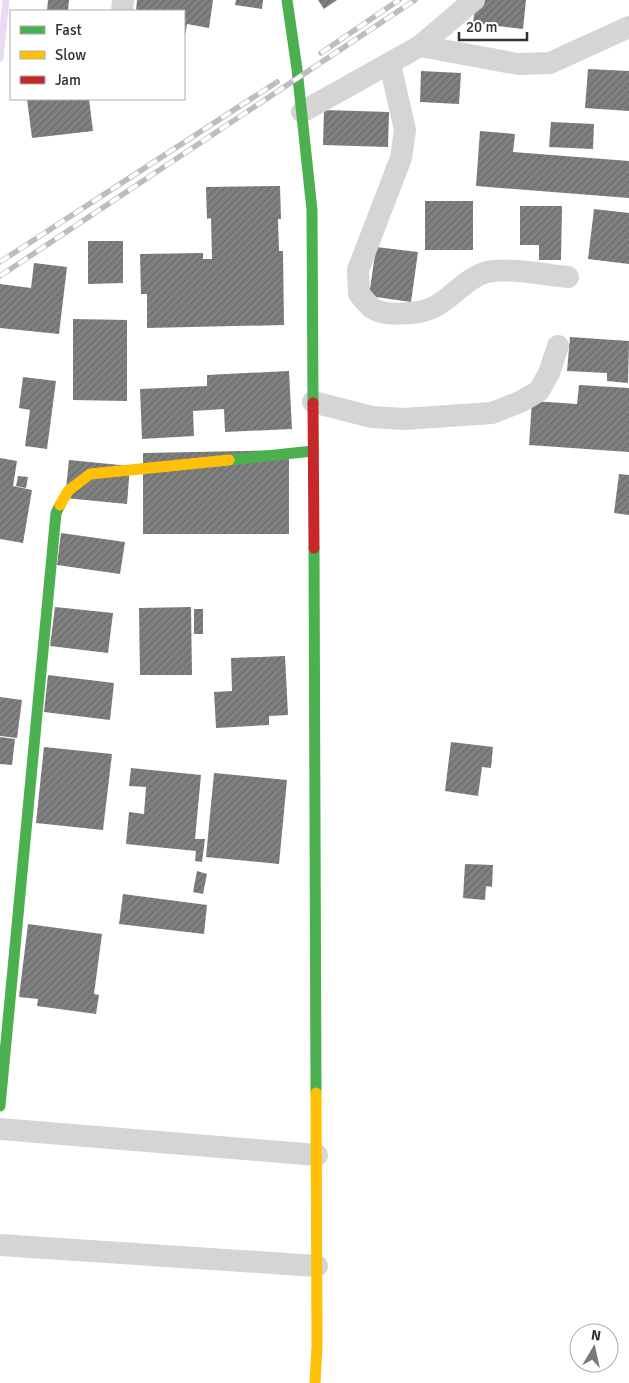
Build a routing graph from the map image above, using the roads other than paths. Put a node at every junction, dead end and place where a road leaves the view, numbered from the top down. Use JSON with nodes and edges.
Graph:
{"nodes":[{"id":1,"x":287,"y":0,"type":"edge"},
{"id":2,"x":474,"y":0,"type":"edge"},
{"id":3,"x":629,"y":27,"type":"edge"},
{"id":4,"x":420,"y":46,"type":"junction"},
{"id":5,"x":390,"y":64,"type":"junction"},
{"id":6,"x":302,"y":112,"type":"junction"},
{"id":7,"x":568,"y":277,"type":"dead end"},
{"id":8,"x":558,"y":346,"type":"dead end"},
{"id":9,"x":313,"y":402,"type":"junction"},
{"id":10,"x":314,"y":451,"type":"junction"},
{"id":11,"x":0,"y":1106,"type":"edge"},
{"id":12,"x":0,"y":1129,"type":"edge"},
{"id":13,"x":316,"y":1155,"type":"junction"},
{"id":14,"x":0,"y":1245,"type":"edge"},
{"id":15,"x":317,"y":1266,"type":"junction"},
{"id":16,"x":314,"y":1383,"type":"edge"}],
"edges":[{"from":1,"to":6,"type":"main road"},
{"from":2,"to":4,"type":"street"},
{"from":3,"to":4,"type":"street"},
{"from":4,"to":5,"type":"street"},
{"from":5,"to":6,"type":"street"},
{"from":5,"to":7,"type":"street"},
{"from":6,"to":9,"type":"main road"},
{"from":8,"to":9,"type":"street"},
{"from":9,"to":10,"type":"main road"},
{"from":10,"to":11,"type":"main road"},
{"from":10,"to":13,"type":"main road"},
{"from":12,"to":13,"type":"street"},
{"from":13,"to":15,"type":"main road"},
{"from":14,"to":15,"type":"street"},
{"from":15,"to":16,"type":"main road"}]}
